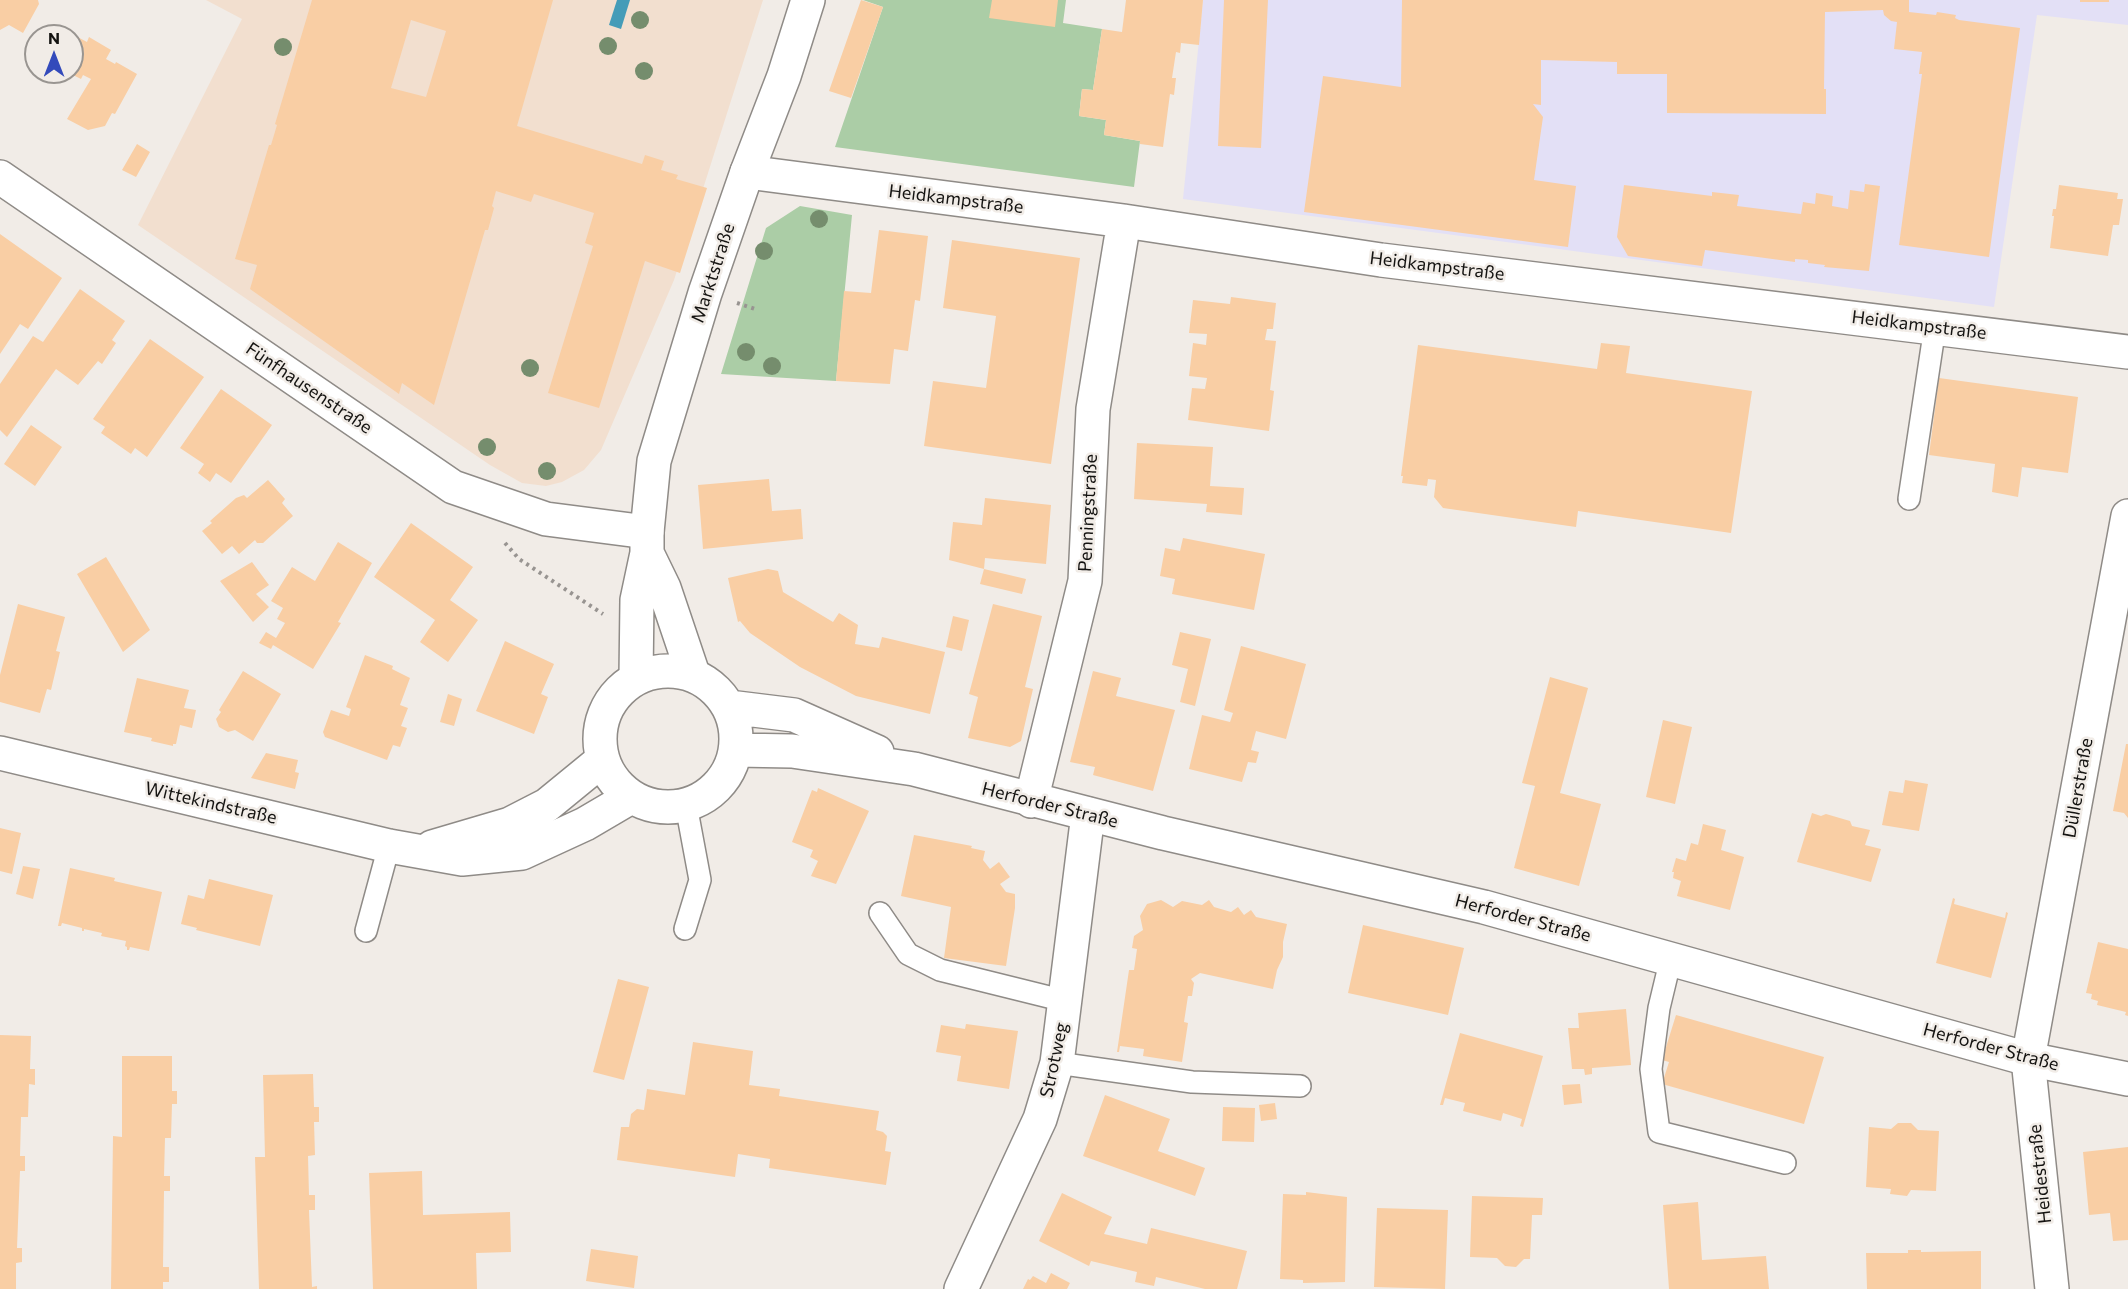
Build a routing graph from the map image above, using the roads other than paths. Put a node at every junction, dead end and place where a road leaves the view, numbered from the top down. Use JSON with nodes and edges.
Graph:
{"nodes":[{"id":1,"x":808,"y":0,"type":"edge"},
{"id":2,"x":747,"y":172,"type":"junction"},
{"id":3,"x":0,"y":177,"type":"edge"},
{"id":4,"x":1124,"y":221,"type":"junction"},
{"id":5,"x":1935,"y":327,"type":"junction"},
{"id":6,"x":2128,"y":352,"type":"edge"},
{"id":7,"x":1910,"y":499,"type":"dead end"},
{"id":8,"x":2128,"y":516,"type":"edge"},
{"id":9,"x":646,"y":542,"type":"junction"},
{"id":10,"x":693,"y":674,"type":"junction"},
{"id":11,"x":636,"y":677,"type":"junction"},
{"id":12,"x":729,"y":707,"type":"junction"},
{"id":13,"x":736,"y":750,"type":"junction"},
{"id":14,"x":0,"y":753,"type":"edge"},
{"id":15,"x":602,"y":760,"type":"junction"},
{"id":16,"x":914,"y":769,"type":"junction"},
{"id":17,"x":631,"y":797,"type":"junction"},
{"id":18,"x":1031,"y":801,"type":"junction"},
{"id":19,"x":686,"y":805,"type":"junction"},
{"id":20,"x":1088,"y":814,"type":"junction"},
{"id":21,"x":389,"y":846,"type":"junction"},
{"id":22,"x":422,"y":850,"type":"junction"},
{"id":23,"x":880,"y":913,"type":"dead end"},
{"id":24,"x":685,"y":929,"type":"dead end"},
{"id":25,"x":366,"y":931,"type":"dead end"},
{"id":26,"x":1671,"y":958,"type":"junction"},
{"id":27,"x":1065,"y":1000,"type":"junction"},
{"id":28,"x":2028,"y":1059,"type":"junction"},
{"id":29,"x":1057,"y":1063,"type":"junction"},
{"id":30,"x":2128,"y":1079,"type":"edge"},
{"id":31,"x":1300,"y":1086,"type":"dead end"},
{"id":32,"x":1785,"y":1163,"type":"dead end"},
{"id":33,"x":961,"y":1289,"type":"edge"},
{"id":34,"x":2052,"y":1289,"type":"edge"}],
"edges":[{"from":1,"to":2,"type":"street","name":"Marktstraße"},
{"from":2,"to":4,"type":"street","name":"Heidkampstraße"},
{"from":2,"to":9,"type":"street","name":"Marktstraße"},
{"from":3,"to":9,"type":"street","name":"Fünfhausenstraße"},
{"from":4,"to":5,"type":"street","name":"Heidkampstraße"},
{"from":4,"to":18,"type":"street","name":"Penningstraße"},
{"from":5,"to":6,"type":"street","name":"Heidkampstraße"},
{"from":5,"to":7,"type":"lane"},
{"from":8,"to":28,"type":"street","name":"Düllerstraße"},
{"from":9,"to":10,"type":"street"},
{"from":9,"to":11,"type":"street","name":"Marktstraße"},
{"from":10,"to":11,"type":"street"},
{"from":10,"to":12,"type":"street"},
{"from":11,"to":15,"type":"street"},
{"from":12,"to":13,"type":"street"},
{"from":12,"to":16,"type":"street","name":"Herforder Straße"},
{"from":13,"to":16,"type":"street","name":"Herforder Straße"},
{"from":13,"to":19,"type":"street"},
{"from":14,"to":21,"type":"street","name":"Wittekindstraße"},
{"from":15,"to":17,"type":"street"},
{"from":15,"to":22,"type":"street","name":"Wittekindstraße"},
{"from":16,"to":18,"type":"street","name":"Herforder Straße"},
{"from":17,"to":19,"type":"street"},
{"from":17,"to":22,"type":"street","name":"Wittekindstraße"},
{"from":18,"to":20,"type":"street","name":"Herforder Straße"},
{"from":19,"to":24,"type":"lane"},
{"from":20,"to":26,"type":"street","name":"Herforder Straße"},
{"from":20,"to":27,"type":"street","name":"Strotweg"},
{"from":21,"to":22,"type":"street","name":"Wittekindstraße"},
{"from":21,"to":25,"type":"lane"},
{"from":23,"to":27,"type":"lane"},
{"from":26,"to":28,"type":"street","name":"Herforder Straße"},
{"from":26,"to":32,"type":"lane"},
{"from":27,"to":29,"type":"street","name":"Strotweg"},
{"from":28,"to":30,"type":"street","name":"Herforder Straße"},
{"from":28,"to":34,"type":"street","name":"Heidestraße"},
{"from":29,"to":31,"type":"lane"},
{"from":29,"to":33,"type":"street","name":"Strotweg"}]}
